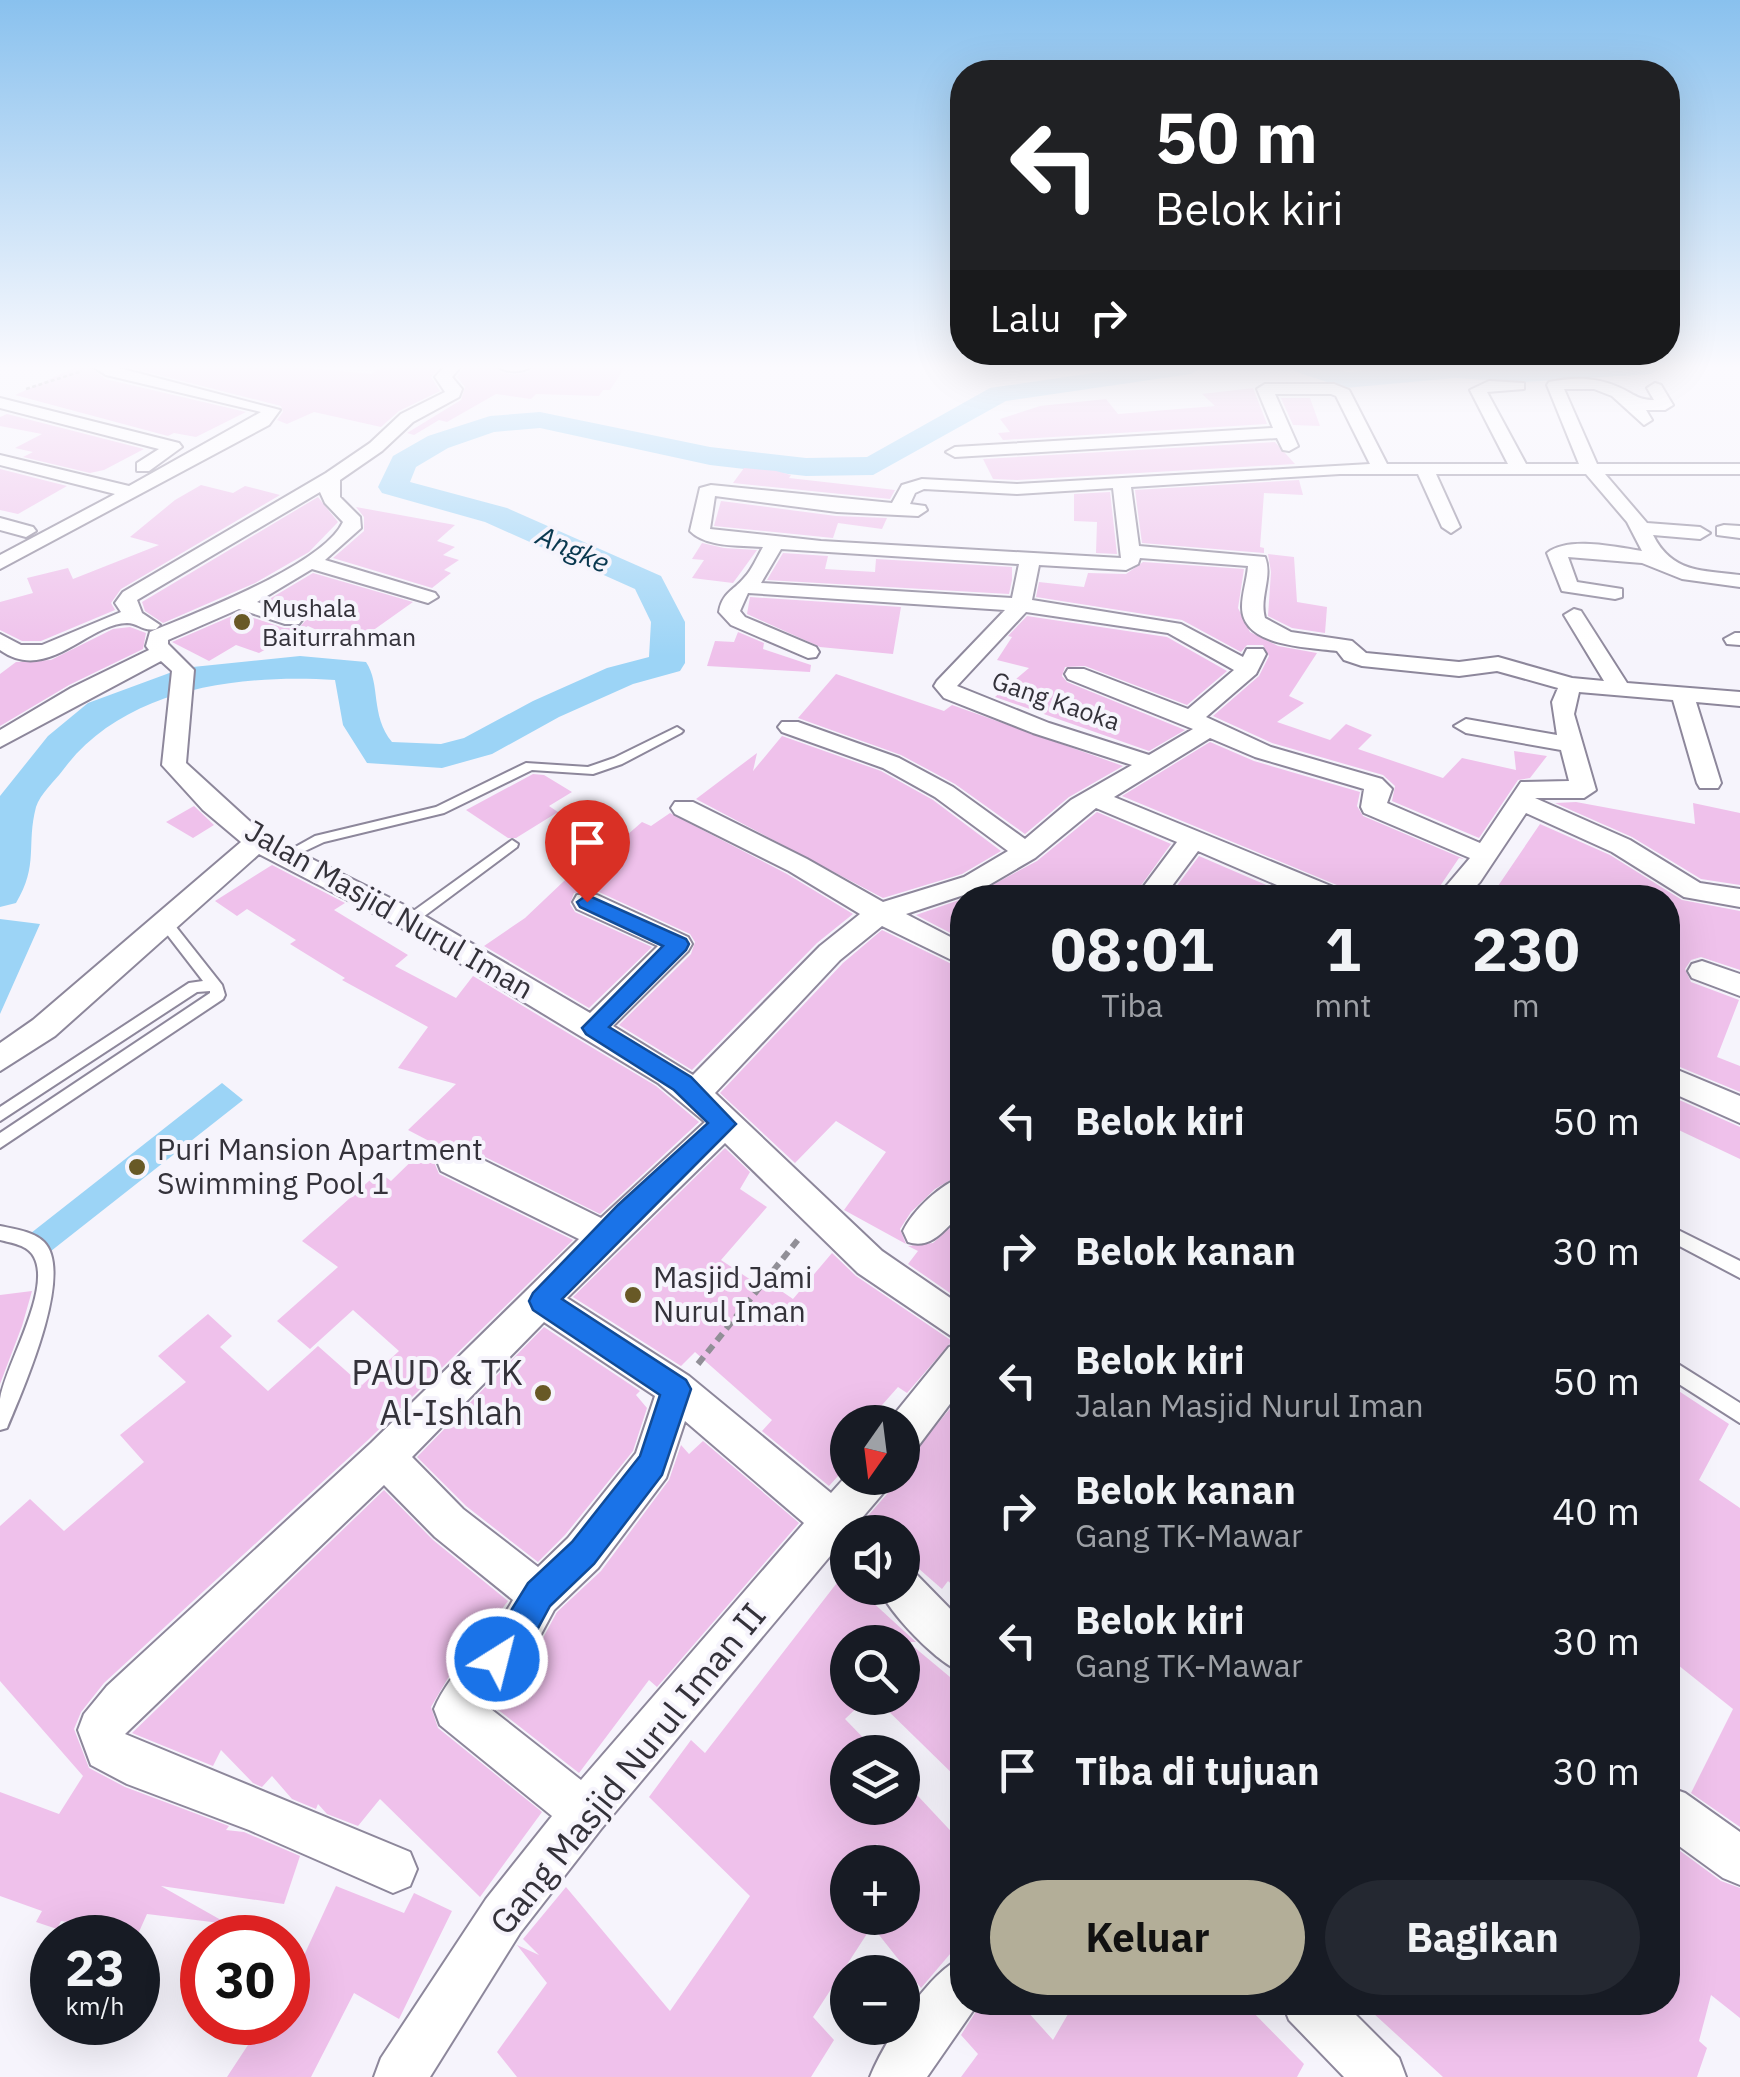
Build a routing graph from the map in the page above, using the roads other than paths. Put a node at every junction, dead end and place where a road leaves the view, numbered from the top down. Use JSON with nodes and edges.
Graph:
{"nodes":[{"id":1,"x":12,"y":463,"type":"edge"},
{"id":2,"x":155,"y":463,"type":"edge"},
{"id":3,"x":175,"y":463,"type":"edge"},
{"id":4,"x":353,"y":463,"type":"edge"},
{"id":5,"x":1095,"y":463,"type":"edge"},
{"id":6,"x":1297,"y":463,"type":"edge"},
{"id":7,"x":1378,"y":463,"type":"edge"},
{"id":8,"x":1517,"y":463,"type":"edge"},
{"id":9,"x":1588,"y":463,"type":"edge"},
{"id":10,"x":1590,"y":468,"type":"junction"},
{"id":11,"x":1381,"y":469,"type":"junction"},
{"id":12,"x":1520,"y":469,"type":"junction"},
{"id":13,"x":1300,"y":470,"type":"junction"},
{"id":14,"x":1425,"y":470,"type":"junction"},
{"id":15,"x":1738,"y":471,"type":"edge"},
{"id":16,"x":332,"y":477,"type":"junction"},
{"id":17,"x":1114,"y":482,"type":"junction"},
{"id":18,"x":120,"y":489,"type":"junction"},
{"id":19,"x":898,"y":508,"type":"junction"},
{"id":20,"x":920,"y":510,"type":"dead end"},
{"id":21,"x":0,"y":524,"type":"edge"},
{"id":22,"x":829,"y":526,"type":"junction"},
{"id":23,"x":1450,"y":528,"type":"dead end"},
{"id":24,"x":1641,"y":528,"type":"junction"},
{"id":25,"x":26,"y":531,"type":"junction"},
{"id":26,"x":1700,"y":533,"type":"dead end"},
{"id":27,"x":774,"y":544,"type":"junction"},
{"id":28,"x":0,"y":545,"type":"edge"},
{"id":29,"x":1130,"y":550,"type":"junction"},
{"id":30,"x":1655,"y":559,"type":"junction"},
{"id":31,"x":1030,"y":560,"type":"junction"},
{"id":32,"x":311,"y":562,"type":"junction"},
{"id":33,"x":0,"y":563,"type":"edge"},
{"id":34,"x":1740,"y":581,"type":"edge"},
{"id":35,"x":751,"y":584,"type":"junction"},
{"id":36,"x":1614,"y":593,"type":"dead end"},
{"id":37,"x":428,"y":597,"type":"dead end"},
{"id":38,"x":240,"y":603,"type":"junction"},
{"id":39,"x":1020,"y":605,"type":"junction"},
{"id":40,"x":1574,"y":614,"type":"dead end"},
{"id":41,"x":134,"y":617,"type":"junction"},
{"id":42,"x":292,"y":620,"type":"dead end"},
{"id":43,"x":1265,"y":632,"type":"junction"},
{"id":44,"x":164,"y":643,"type":"junction"},
{"id":45,"x":9,"y":645,"type":"edge"},
{"id":46,"x":808,"y":652,"type":"dead end"},
{"id":47,"x":0,"y":666,"type":"edge"},
{"id":48,"x":1248,"y":669,"type":"junction"},
{"id":49,"x":1076,"y":674,"type":"dead end"},
{"id":50,"x":1571,"y":686,"type":"junction"},
{"id":51,"x":1620,"y":689,"type":"junction"},
{"id":52,"x":1682,"y":692,"type":"junction"},
{"id":53,"x":1740,"y":699,"type":"edge"},
{"id":54,"x":1200,"y":723,"type":"junction"},
{"id":55,"x":1466,"y":726,"type":"dead end"},
{"id":56,"x":790,"y":727,"type":"dead end"},
{"id":57,"x":677,"y":731,"type":"dead end"},
{"id":58,"x":0,"y":740,"type":"edge"},
{"id":59,"x":1574,"y":746,"type":"junction"},
{"id":60,"x":1152,"y":763,"type":"junction"},
{"id":61,"x":1709,"y":783,"type":"dead end"},
{"id":62,"x":1096,"y":798,"type":"junction"},
{"id":63,"x":1521,"y":801,"type":"junction"},
{"id":64,"x":684,"y":808,"type":"dead end"},
{"id":65,"x":1194,"y":838,"type":"junction"},
{"id":66,"x":257,"y":842,"type":"junction"},
{"id":67,"x":512,"y":844,"type":"dead end"},
{"id":68,"x":1026,"y":852,"type":"junction"},
{"id":69,"x":1486,"y":854,"type":"junction"},
{"id":70,"x":288,"y":855,"type":"junction"},
{"id":71,"x":964,"y":885,"type":"edge"},
{"id":72,"x":1158,"y":885,"type":"edge"},
{"id":73,"x":1303,"y":885,"type":"edge"},
{"id":74,"x":1462,"y":885,"type":"edge"},
{"id":75,"x":950,"y":890,"type":"edge"},
{"id":76,"x":1740,"y":898,"type":"edge"},
{"id":77,"x":587,"y":902,"type":"dead end"},
{"id":78,"x":880,"y":913,"type":"junction"},
{"id":79,"x":410,"y":920,"type":"junction"},
{"id":80,"x":164,"y":921,"type":"junction"},
{"id":81,"x":950,"y":949,"type":"edge"},
{"id":82,"x":1702,"y":971,"type":"dead end"},
{"id":83,"x":1740,"y":985,"type":"edge"},
{"id":84,"x":214,"y":986,"type":"junction"},
{"id":85,"x":594,"y":1028,"type":"junction"},
{"id":86,"x":0,"y":1059,"type":"edge"},
{"id":87,"x":50,"y":1082,"type":"junction"},
{"id":88,"x":1680,"y":1083,"type":"edge"},
{"id":89,"x":695,"y":1093,"type":"junction"},
{"id":90,"x":69,"y":1096,"type":"junction"},
{"id":91,"x":1740,"y":1110,"type":"edge"},
{"id":92,"x":0,"y":1115,"type":"edge"},
{"id":93,"x":724,"y":1124,"type":"junction"},
{"id":94,"x":0,"y":1142,"type":"edge"},
{"id":95,"x":452,"y":1161,"type":"dead end"},
{"id":96,"x":950,"y":1202,"type":"edge"},
{"id":97,"x":920,"y":1231,"type":"dead end"},
{"id":98,"x":0,"y":1233,"type":"edge"},
{"id":99,"x":605,"y":1236,"type":"junction"},
{"id":100,"x":1680,"y":1238,"type":"edge"},
{"id":101,"x":1740,"y":1270,"type":"edge"},
{"id":102,"x":542,"y":1301,"type":"junction"},
{"id":103,"x":950,"y":1310,"type":"edge"},
{"id":104,"x":950,"y":1374,"type":"edge"},
{"id":105,"x":1680,"y":1374,"type":"edge"},
{"id":106,"x":676,"y":1389,"type":"junction"},
{"id":107,"x":920,"y":1413,"type":"edge"},
{"id":108,"x":1740,"y":1414,"type":"edge"},
{"id":109,"x":0,"y":1421,"type":"edge"},
{"id":110,"x":385,"y":1457,"type":"junction"},
{"id":111,"x":830,"y":1518,"type":"edge"},
{"id":112,"x":830,"y":1541,"type":"edge"},
{"id":113,"x":539,"y":1595,"type":"junction"},
{"id":114,"x":917,"y":1605,"type":"edge"},
{"id":115,"x":950,"y":1639,"type":"edge"},
{"id":116,"x":584,"y":1812,"type":"junction"},
{"id":117,"x":1680,"y":1818,"type":"edge"},
{"id":118,"x":1740,"y":1861,"type":"edge"},
{"id":119,"x":393,"y":1868,"type":"dead end"},
{"id":120,"x":950,"y":2000,"type":"edge"},
{"id":121,"x":1320,"y":2015,"type":"edge"},
{"id":122,"x":400,"y":2077,"type":"edge"},
{"id":123,"x":896,"y":2077,"type":"edge"},
{"id":124,"x":1380,"y":2077,"type":"edge"}],
"edges":[{"from":1,"to":18,"type":"street"},
{"from":2,"to":18,"type":"street"},
{"from":3,"to":18,"type":"street"},
{"from":4,"to":16,"type":"street"},
{"from":5,"to":17,"type":"street"},
{"from":6,"to":13,"type":"street"},
{"from":7,"to":11,"type":"street"},
{"from":8,"to":12,"type":"street"},
{"from":9,"to":10,"type":"street"},
{"from":10,"to":12,"type":"street"},
{"from":10,"to":15,"type":"street"},
{"from":10,"to":24,"type":"street"},
{"from":11,"to":13,"type":"street"},
{"from":11,"to":14,"type":"street"},
{"from":12,"to":14,"type":"street"},
{"from":13,"to":17,"type":"street"},
{"from":14,"to":23,"type":"street"},
{"from":16,"to":32,"type":"street"},
{"from":16,"to":41,"type":"street"},
{"from":17,"to":19,"type":"street"},
{"from":17,"to":29,"type":"street"},
{"from":18,"to":25,"type":"street"},
{"from":18,"to":33,"type":"street"},
{"from":19,"to":20,"type":"street"},
{"from":19,"to":22,"type":"street"},
{"from":21,"to":25,"type":"street"},
{"from":22,"to":27,"type":"street"},
{"from":22,"to":27,"type":"street"},
{"from":22,"to":31,"type":"street"},
{"from":24,"to":26,"type":"street"},
{"from":24,"to":30,"type":"street"},
{"from":25,"to":28,"type":"street"},
{"from":27,"to":35,"type":"street"},
{"from":29,"to":31,"type":"street"},
{"from":29,"to":43,"type":"street"},
{"from":30,"to":34,"type":"street"},
{"from":30,"to":36,"type":"street"},
{"from":31,"to":39,"type":"street"},
{"from":32,"to":37,"type":"street"},
{"from":32,"to":38,"type":"street"},
{"from":35,"to":39,"type":"street"},
{"from":35,"to":46,"type":"street"},
{"from":38,"to":42,"type":"street"},
{"from":38,"to":44,"type":"street"},
{"from":39,"to":48,"type":"street"},
{"from":39,"to":60,"type":"street","name":"Gang Kaoka"},
{"from":40,"to":51,"type":"street"},
{"from":41,"to":44,"type":"street"},
{"from":41,"to":45,"type":"street"},
{"from":43,"to":48,"type":"street"},
{"from":43,"to":50,"type":"street"},
{"from":44,"to":58,"type":"street"},
{"from":44,"to":66,"type":"street","name":"Jalan Masjid Nurul Iman"},
{"from":45,"to":47,"type":"street"},
{"from":48,"to":54,"type":"street"},
{"from":49,"to":54,"type":"street"},
{"from":50,"to":51,"type":"street"},
{"from":50,"to":59,"type":"street"},
{"from":51,"to":52,"type":"street"},
{"from":52,"to":53,"type":"street"},
{"from":52,"to":61,"type":"street"},
{"from":54,"to":60,"type":"street"},
{"from":54,"to":69,"type":"street"},
{"from":55,"to":59,"type":"street"},
{"from":56,"to":68,"type":"street"},
{"from":57,"to":70,"type":"lane"},
{"from":59,"to":63,"type":"street"},
{"from":60,"to":62,"type":"street"},
{"from":62,"to":65,"type":"street"},
{"from":62,"to":68,"type":"street"},
{"from":63,"to":69,"type":"street"},
{"from":63,"to":76,"type":"street"},
{"from":64,"to":78,"type":"street"},
{"from":65,"to":72,"type":"street"},
{"from":65,"to":73,"type":"street"},
{"from":66,"to":70,"type":"street","name":"Jalan Masjid Nurul Iman"},
{"from":66,"to":80,"type":"street"},
{"from":67,"to":79,"type":"lane"},
{"from":68,"to":71,"type":"street"},
{"from":69,"to":74,"type":"street"},
{"from":70,"to":79,"type":"street","name":"Jalan Masjid Nurul Iman"},
{"from":75,"to":78,"type":"street"},
{"from":77,"to":85,"type":"street"},
{"from":78,"to":81,"type":"street"},
{"from":78,"to":89,"type":"street"},
{"from":79,"to":85,"type":"street","name":"Jalan Masjid Nurul Iman"},
{"from":80,"to":84,"type":"lane"},
{"from":80,"to":86,"type":"street"},
{"from":82,"to":83,"type":"street"},
{"from":84,"to":87,"type":"lane"},
{"from":84,"to":90,"type":"lane"},
{"from":85,"to":89,"type":"street","name":"Jalan Masjid Nurul Iman"},
{"from":87,"to":90,"type":"lane"},
{"from":87,"to":92,"type":"lane"},
{"from":88,"to":91,"type":"street"},
{"from":89,"to":93,"type":"street","name":"Jalan Masjid Nurul Iman"},
{"from":90,"to":94,"type":"lane"},
{"from":93,"to":99,"type":"street"},
{"from":93,"to":103,"type":"street","name":"Jalan Masjid Nurul Iman"},
{"from":95,"to":99,"type":"street"},
{"from":96,"to":97,"type":"street"},
{"from":98,"to":109,"type":"lane"},
{"from":99,"to":102,"type":"street"},
{"from":100,"to":101,"type":"lane"},
{"from":102,"to":106,"type":"street"},
{"from":102,"to":110,"type":"street"},
{"from":104,"to":107,"type":"street"},
{"from":105,"to":108,"type":"lane"},
{"from":106,"to":111,"type":"street"},
{"from":106,"to":113,"type":"street"},
{"from":110,"to":113,"type":"street"},
{"from":110,"to":119,"type":"street"},
{"from":112,"to":116,"type":"street","name":"Gang Masjid Nurul Iman II"},
{"from":113,"to":116,"type":"street"},
{"from":114,"to":115,"type":"street"},
{"from":116,"to":122,"type":"street","name":"Gang Masjid Nurul Iman II"},
{"from":117,"to":118,"type":"street"},
{"from":120,"to":123,"type":"street"},
{"from":121,"to":124,"type":"street"}]}
